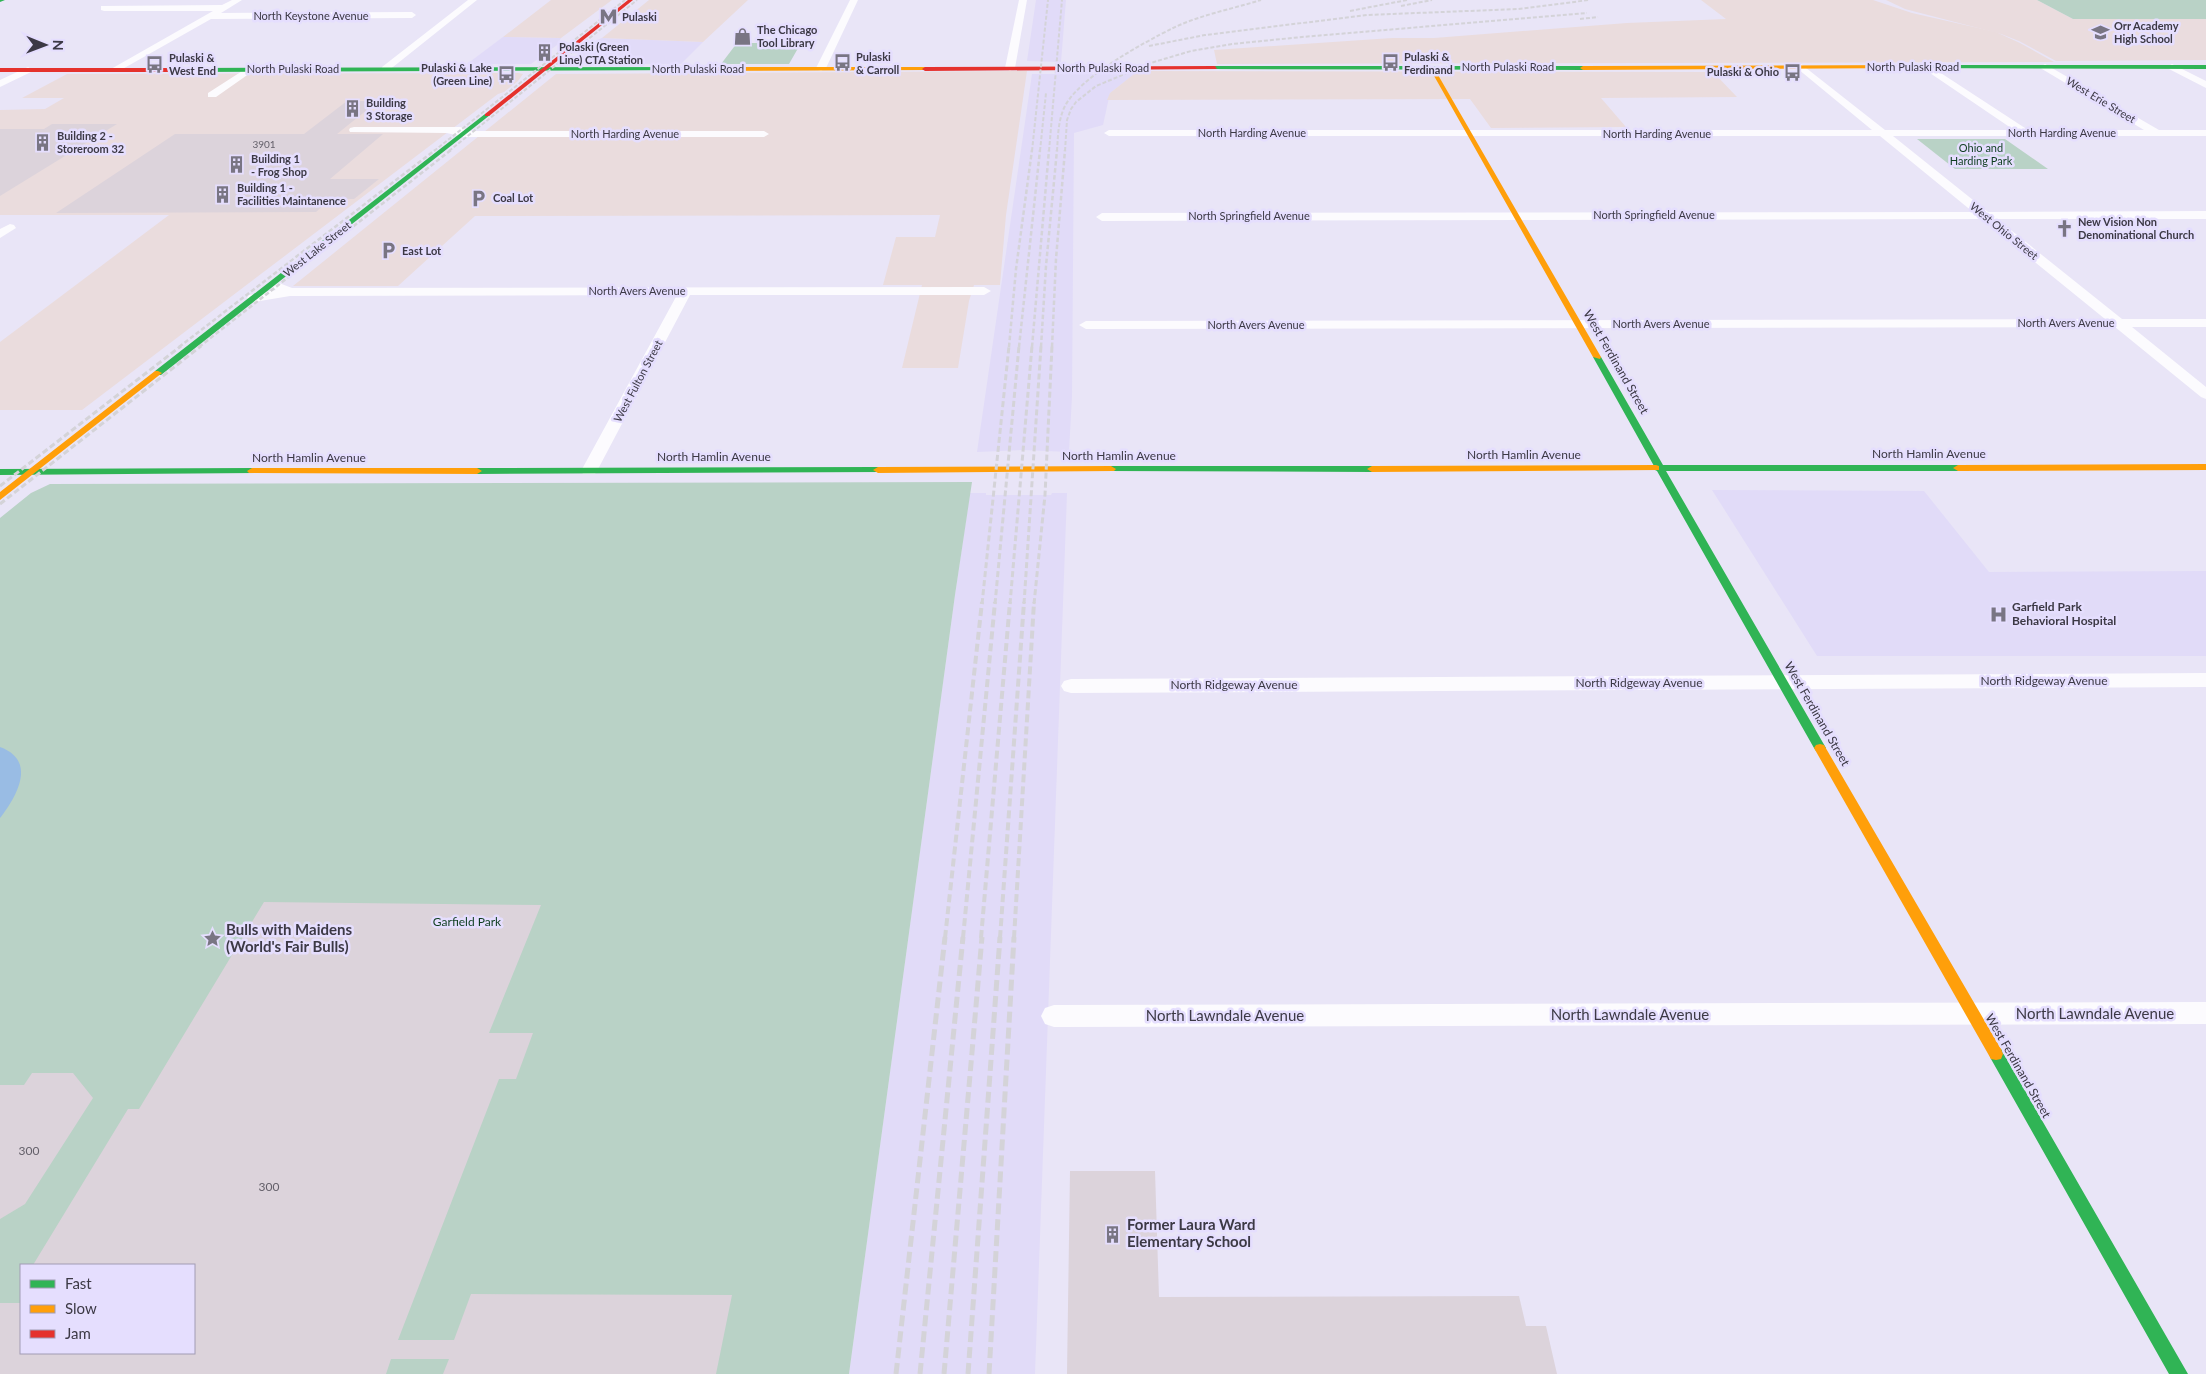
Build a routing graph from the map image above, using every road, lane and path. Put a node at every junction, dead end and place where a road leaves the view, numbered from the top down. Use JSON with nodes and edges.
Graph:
{"nodes":[{"id":1,"x":238,"y":0,"type":"edge"},
{"id":2,"x":474,"y":0,"type":"edge"},
{"id":3,"x":622,"y":0,"type":"edge"},
{"id":4,"x":631,"y":0,"type":"edge"},
{"id":5,"x":641,"y":0,"type":"edge"},
{"id":6,"x":854,"y":0,"type":"edge"},
{"id":7,"x":1023,"y":0,"type":"edge"},
{"id":8,"x":104,"y":8,"type":"dead end"},
{"id":9,"x":224,"y":8,"type":"junction"},
{"id":10,"x":412,"y":15,"type":"dead end"},
{"id":11,"x":210,"y":16,"type":"junction"},
{"id":12,"x":1801,"y":67,"type":"junction"},
{"id":13,"x":1927,"y":67,"type":"junction"},
{"id":14,"x":2045,"y":67,"type":"junction"},
{"id":15,"x":2172,"y":67,"type":"junction"},
{"id":16,"x":2206,"y":67,"type":"edge"},
{"id":17,"x":821,"y":68,"type":"junction"},
{"id":18,"x":1010,"y":68,"type":"junction"},
{"id":19,"x":1431,"y":68,"type":"junction"},
{"id":20,"x":250,"y":69,"type":"junction"},
{"id":21,"x":385,"y":69,"type":"junction"},
{"id":22,"x":546,"y":69,"type":"junction"},
{"id":23,"x":0,"y":70,"type":"edge"},
{"id":24,"x":28,"y":70,"type":"junction"},
{"id":25,"x":116,"y":70,"type":"junction"},
{"id":26,"x":0,"y":84,"type":"edge"},
{"id":27,"x":2206,"y":85,"type":"edge"},
{"id":28,"x":212,"y":95,"type":"dead end"},
{"id":29,"x":354,"y":130,"type":"dead end"},
{"id":30,"x":466,"y":132,"type":"junction"},
{"id":31,"x":2206,"y":132,"type":"edge"},
{"id":32,"x":1109,"y":133,"type":"dead end"},
{"id":33,"x":1883,"y":133,"type":"junction"},
{"id":34,"x":2026,"y":133,"type":"junction"},
{"id":35,"x":2156,"y":133,"type":"junction"},
{"id":36,"x":764,"y":134,"type":"dead end"},
{"id":37,"x":1469,"y":134,"type":"junction"},
{"id":38,"x":1984,"y":215,"type":"junction"},
{"id":39,"x":2206,"y":215,"type":"edge"},
{"id":40,"x":1516,"y":216,"type":"junction"},
{"id":41,"x":1102,"y":217,"type":"dead end"},
{"id":42,"x":273,"y":284,"type":"junction"},
{"id":43,"x":686,"y":291,"type":"junction"},
{"id":44,"x":984,"y":291,"type":"dead end"},
{"id":45,"x":290,"y":292,"type":"junction"},
{"id":46,"x":254,"y":298,"type":"junction"},
{"id":47,"x":2118,"y":323,"type":"junction"},
{"id":48,"x":2206,"y":323,"type":"edge"},
{"id":49,"x":1086,"y":325,"type":"dead end"},
{"id":50,"x":1578,"y":325,"type":"junction"},
{"id":51,"x":2206,"y":394,"type":"edge"},
{"id":52,"x":68,"y":444,"type":"junction"},
{"id":53,"x":2206,"y":467,"type":"edge"},
{"id":54,"x":1660,"y":468,"type":"junction"},
{"id":55,"x":589,"y":471,"type":"junction"},
{"id":56,"x":0,"y":472,"type":"edge"},
{"id":57,"x":32,"y":472,"type":"junction"},
{"id":58,"x":48,"y":472,"type":"junction"},
{"id":59,"x":65,"y":472,"type":"junction"},
{"id":60,"x":0,"y":497,"type":"edge"},
{"id":61,"x":0,"y":509,"type":"edge"},
{"id":62,"x":2206,"y":680,"type":"edge"},
{"id":63,"x":1783,"y":682,"type":"junction"},
{"id":64,"x":1071,"y":686,"type":"dead end"},
{"id":65,"x":2206,"y":1013,"type":"edge"},
{"id":66,"x":1972,"y":1014,"type":"junction"},
{"id":67,"x":1054,"y":1016,"type":"dead end"},
{"id":68,"x":2179,"y":1374,"type":"edge"}],
"edges":[{"from":1,"to":9,"type":"street"},
{"from":2,"to":21,"type":"street"},
{"from":3,"to":22,"type":"main road","name":"West Lake Street"},
{"from":4,"to":22,"type":"main road","name":"West Lake Street"},
{"from":5,"to":22,"type":"main road","name":"West Lake Street"},
{"from":6,"to":17,"type":"street"},
{"from":7,"to":18,"type":"street"},
{"from":8,"to":9,"type":"street"},
{"from":9,"to":11,"type":"street"},
{"from":10,"to":11,"type":"street","name":"North Keystone Avenue"},
{"from":11,"to":25,"type":"street"},
{"from":12,"to":13,"type":"main road","name":"North Pulaski Road"},
{"from":12,"to":19,"type":"main road","name":"North Pulaski Road"},
{"from":12,"to":33,"type":"street","name":"West Ohio Street"},
{"from":13,"to":14,"type":"main road","name":"North Pulaski Road"},
{"from":13,"to":34,"type":"street"},
{"from":14,"to":15,"type":"main road","name":"North Pulaski Road"},
{"from":14,"to":35,"type":"street","name":"West Erie Street"},
{"from":15,"to":16,"type":"main road","name":"North Pulaski Road"},
{"from":15,"to":27,"type":"street"},
{"from":17,"to":18,"type":"main road","name":"North Pulaski Road"},
{"from":17,"to":22,"type":"main road","name":"North Pulaski Road"},
{"from":18,"to":19,"type":"main road","name":"North Pulaski Road"},
{"from":19,"to":37,"type":"main road","name":"West Ferdinand Street"},
{"from":20,"to":21,"type":"main road","name":"North Pulaski Road"},
{"from":20,"to":25,"type":"main road","name":"North Pulaski Road"},
{"from":20,"to":28,"type":"street"},
{"from":21,"to":22,"type":"main road","name":"North Pulaski Road"},
{"from":22,"to":30,"type":"main road","name":"West Lake Street"},
{"from":23,"to":24,"type":"main road","name":"North Pulaski Road"},
{"from":24,"to":25,"type":"main road","name":"North Pulaski Road"},
{"from":24,"to":26,"type":"street"},
{"from":29,"to":30,"type":"street","name":"North Harding Avenue"},
{"from":30,"to":36,"type":"street","name":"North Harding Avenue"},
{"from":30,"to":42,"type":"main road","name":"West Lake Street"},
{"from":31,"to":35,"type":"street","name":"North Harding Avenue"},
{"from":32,"to":37,"type":"street","name":"North Harding Avenue"},
{"from":33,"to":34,"type":"street","name":"North Harding Avenue"},
{"from":33,"to":37,"type":"street","name":"North Harding Avenue"},
{"from":33,"to":38,"type":"street","name":"West Ohio Street"},
{"from":34,"to":35,"type":"street","name":"North Harding Avenue"},
{"from":37,"to":40,"type":"main road","name":"West Ferdinand Street"},
{"from":38,"to":39,"type":"street","name":"North Springfield Avenue"},
{"from":38,"to":40,"type":"street","name":"North Springfield Avenue"},
{"from":38,"to":47,"type":"street","name":"West Ohio Street"},
{"from":40,"to":41,"type":"street","name":"North Springfield Avenue"},
{"from":40,"to":50,"type":"main road","name":"West Ferdinand Street"},
{"from":42,"to":45,"type":"street","name":"North Avers Avenue"},
{"from":42,"to":46,"type":"main road","name":"West Lake Street"},
{"from":43,"to":44,"type":"street","name":"North Avers Avenue"},
{"from":43,"to":45,"type":"street","name":"North Avers Avenue"},
{"from":43,"to":55,"type":"street","name":"West Fulton Street"},
{"from":45,"to":46,"type":"street","name":"North Avers Avenue"},
{"from":46,"to":52,"type":"main road","name":"West Lake Street"},
{"from":47,"to":48,"type":"street","name":"North Avers Avenue"},
{"from":47,"to":50,"type":"street","name":"North Avers Avenue"},
{"from":47,"to":51,"type":"street","name":"West Ohio Street"},
{"from":49,"to":50,"type":"street","name":"North Avers Avenue"},
{"from":50,"to":54,"type":"main road","name":"West Ferdinand Street"},
{"from":52,"to":57,"type":"main road","name":"West Lake Street"},
{"from":52,"to":59,"type":"main road"},
{"from":53,"to":54,"type":"main road","name":"North Hamlin Avenue"},
{"from":54,"to":55,"type":"main road","name":"North Hamlin Avenue"},
{"from":54,"to":63,"type":"main road","name":"West Ferdinand Street"},
{"from":55,"to":59,"type":"main road","name":"North Hamlin Avenue"},
{"from":56,"to":57,"type":"main road","name":"North Hamlin Avenue"},
{"from":57,"to":58,"type":"main road","name":"North Hamlin Avenue"},
{"from":57,"to":60,"type":"main road","name":"West Lake Street"},
{"from":58,"to":59,"type":"main road","name":"North Hamlin Avenue"},
{"from":58,"to":61,"type":"main road"},
{"from":62,"to":63,"type":"street","name":"North Ridgeway Avenue"},
{"from":63,"to":64,"type":"street","name":"North Ridgeway Avenue"},
{"from":63,"to":66,"type":"main road","name":"West Ferdinand Street"},
{"from":65,"to":66,"type":"street","name":"North Lawndale Avenue"},
{"from":66,"to":67,"type":"street","name":"North Lawndale Avenue"},
{"from":66,"to":68,"type":"main road","name":"West Ferdinand Street"}]}
